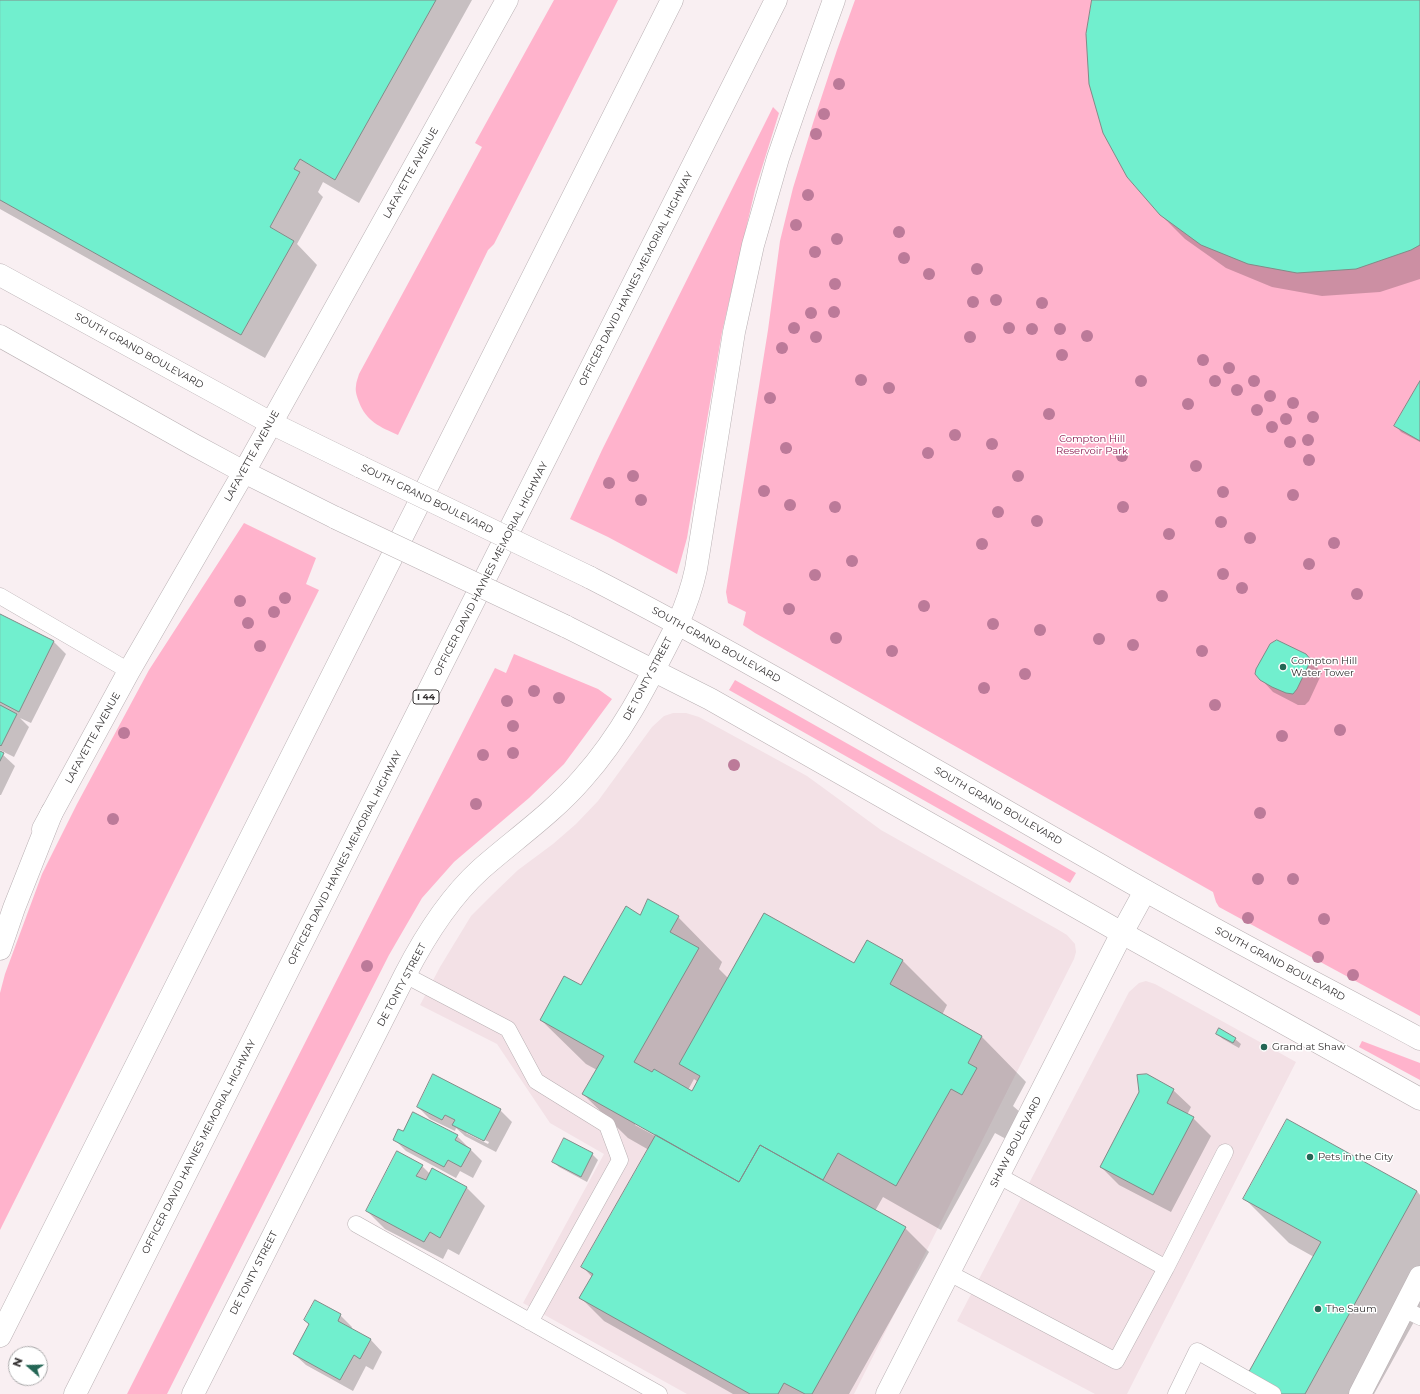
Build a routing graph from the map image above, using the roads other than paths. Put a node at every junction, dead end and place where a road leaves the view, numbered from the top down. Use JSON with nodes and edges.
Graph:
{"nodes":[{"id":1,"x":507,"y":0,"type":"edge"},
{"id":2,"x":672,"y":0,"type":"edge"},
{"id":3,"x":776,"y":0,"type":"edge"},
{"id":4,"x":834,"y":0,"type":"edge"},
{"id":5,"x":0,"y":275,"type":"edge"},
{"id":6,"x":0,"y":336,"type":"edge"},
{"id":7,"x":271,"y":423,"type":"junction"},
{"id":8,"x":244,"y":472,"type":"junction"},
{"id":9,"x":0,"y":596,"type":"edge"},
{"id":10,"x":678,"y":623,"type":"junction"},
{"id":11,"x":654,"y":670,"type":"junction"},
{"id":12,"x":129,"y":671,"type":"junction"},
{"id":13,"x":52,"y":812,"type":"junction"},
{"id":14,"x":1145,"y":891,"type":"junction"},
{"id":15,"x":0,"y":914,"type":"edge"},
{"id":16,"x":1122,"y":932,"type":"junction"},
{"id":17,"x":0,"y":949,"type":"edge"},
{"id":18,"x":405,"y":975,"type":"junction"},
{"id":19,"x":1420,"y":1039,"type":"edge"},
{"id":20,"x":1420,"y":1099,"type":"edge"},
{"id":21,"x":1225,"y":1152,"type":"dead end"},
{"id":22,"x":999,"y":1176,"type":"junction"},
{"id":23,"x":356,"y":1224,"type":"dead end"},
{"id":24,"x":1166,"y":1268,"type":"junction"},
{"id":25,"x":949,"y":1273,"type":"junction"},
{"id":26,"x":1420,"y":1277,"type":"edge"},
{"id":27,"x":1412,"y":1313,"type":"edge"},
{"id":28,"x":530,"y":1322,"type":"junction"},
{"id":29,"x":0,"y":1336,"type":"edge"},
{"id":30,"x":1256,"y":1390,"type":"edge"},
{"id":31,"x":75,"y":1394,"type":"edge"},
{"id":32,"x":193,"y":1394,"type":"edge"},
{"id":33,"x":659,"y":1394,"type":"edge"},
{"id":34,"x":887,"y":1394,"type":"edge"},
{"id":35,"x":1176,"y":1394,"type":"edge"},
{"id":36,"x":1273,"y":1394,"type":"edge"},
{"id":37,"x":1360,"y":1394,"type":"edge"}],
"edges":[{"from":1,"to":7,"type":"main road","name":"LAFAYETTE AVENUE"},
{"from":2,"to":29,"type":"main road"},
{"from":3,"to":31,"type":"main road","name":"OFFICER DAVID HAYNES MEMORIAL HIGHWAY","number":"I 44"},
{"from":4,"to":10,"type":"main road","name":"DE TONTY STREET"},
{"from":5,"to":7,"type":"main road","name":"SOUTH GRAND BOULEVARD"},
{"from":6,"to":8,"type":"main road"},
{"from":7,"to":8,"type":"main road","name":"LAFAYETTE AVENUE"},
{"from":7,"to":10,"type":"main road","name":"SOUTH GRAND BOULEVARD","bridge":true},
{"from":8,"to":11,"type":"main road","bridge":true},
{"from":8,"to":12,"type":"main road","name":"LAFAYETTE AVENUE"},
{"from":9,"to":12,"type":"lane"},
{"from":10,"to":11,"type":"main road","name":"DE TONTY STREET"},
{"from":10,"to":14,"type":"main road","name":"SOUTH GRAND BOULEVARD"},
{"from":11,"to":16,"type":"main road"},
{"from":11,"to":18,"type":"main road","name":"DE TONTY STREET"},
{"from":12,"to":13,"type":"main road","name":"LAFAYETTE AVENUE"},
{"from":13,"to":15,"type":"main road","name":"LAFAYETTE AVENUE"},
{"from":13,"to":17,"type":"main road"},
{"from":14,"to":16,"type":"main road","name":"SHAW BOULEVARD"},
{"from":14,"to":19,"type":"main road","name":"SOUTH GRAND BOULEVARD"},
{"from":16,"to":20,"type":"main road"},
{"from":16,"to":22,"type":"main road","name":"SHAW BOULEVARD"},
{"from":18,"to":28,"type":"lane"},
{"from":18,"to":32,"type":"main road","name":"DE TONTY STREET"},
{"from":21,"to":24,"type":"lane"},
{"from":22,"to":24,"type":"lane"},
{"from":22,"to":25,"type":"main road","name":"SHAW BOULEVARD"},
{"from":23,"to":28,"type":"lane"},
{"from":24,"to":25,"type":"lane"},
{"from":25,"to":34,"type":"main road","name":"SHAW BOULEVARD"},
{"from":26,"to":27,"type":"main road"},
{"from":27,"to":37,"type":"main road"},
{"from":28,"to":33,"type":"lane"},
{"from":30,"to":35,"type":"lane"},
{"from":30,"to":36,"type":"lane"}]}
